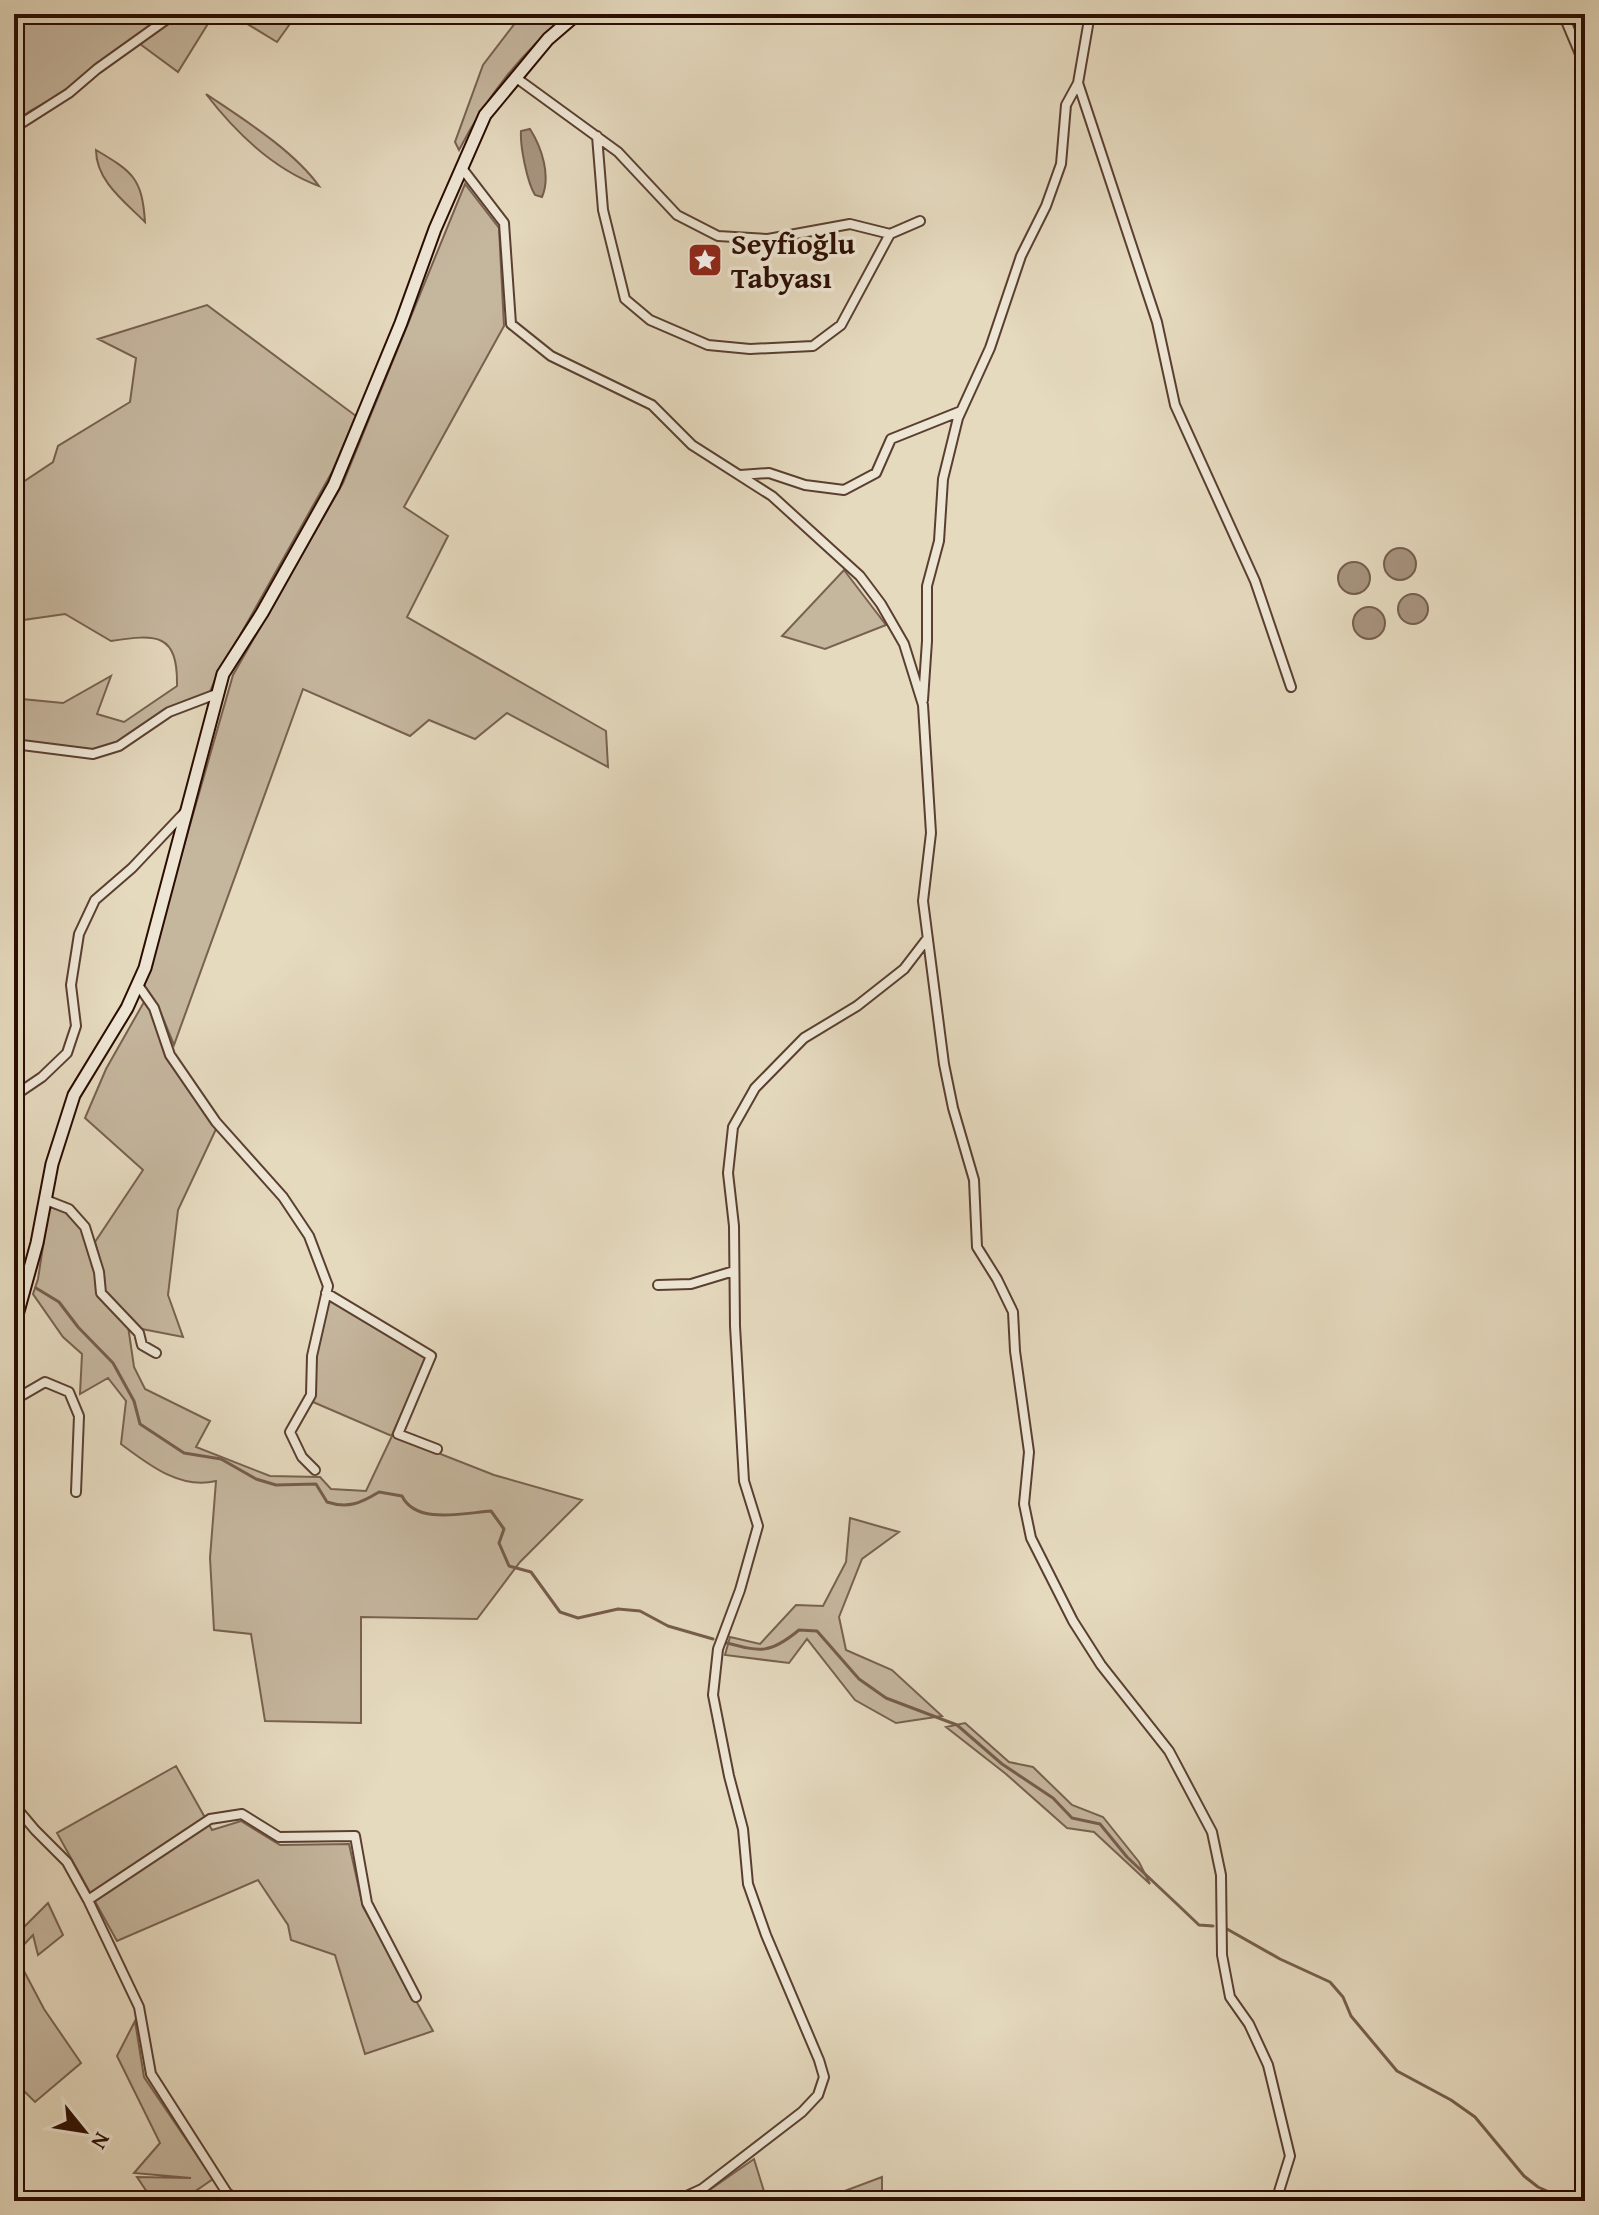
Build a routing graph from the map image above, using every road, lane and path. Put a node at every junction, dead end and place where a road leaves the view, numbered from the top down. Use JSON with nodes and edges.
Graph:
{"nodes":[{"id":1,"x":174,"y":14,"type":"edge"},
{"id":2,"x":577,"y":14,"type":"edge"},
{"id":3,"x":1090,"y":14,"type":"edge"},
{"id":4,"x":1563,"y":14,"type":"edge"},
{"id":5,"x":1585,"y":66,"type":"edge"},
{"id":6,"x":515,"y":77,"type":"junction"},
{"id":7,"x":1078,"y":83,"type":"junction"},
{"id":8,"x":14,"y":128,"type":"edge"},
{"id":9,"x":597,"y":136,"type":"junction"},
{"id":10,"x":461,"y":167,"type":"junction"},
{"id":11,"x":920,"y":221,"type":"dead end"},
{"id":12,"x":890,"y":234,"type":"junction"},
{"id":13,"x":961,"y":411,"type":"junction"},
{"id":14,"x":739,"y":475,"type":"junction"},
{"id":15,"x":1291,"y":687,"type":"dead end"},
{"id":16,"x":219,"y":693,"type":"junction"},
{"id":17,"x":923,"y":705,"type":"junction"},
{"id":18,"x":14,"y":744,"type":"edge"},
{"id":19,"x":189,"y":809,"type":"junction"},
{"id":20,"x":927,"y":939,"type":"junction"},
{"id":21,"x":138,"y":985,"type":"junction"},
{"id":22,"x":14,"y":1096,"type":"edge"},
{"id":23,"x":46,"y":1200,"type":"junction"},
{"id":24,"x":734,"y":1271,"type":"junction"},
{"id":25,"x":658,"y":1285,"type":"dead end"},
{"id":26,"x":326,"y":1293,"type":"junction"},
{"id":27,"x":14,"y":1326,"type":"edge"},
{"id":28,"x":156,"y":1353,"type":"dead end"},
{"id":29,"x":14,"y":1400,"type":"edge"},
{"id":30,"x":437,"y":1449,"type":"dead end"},
{"id":31,"x":315,"y":1470,"type":"dead end"},
{"id":32,"x":76,"y":1492,"type":"dead end"},
{"id":33,"x":14,"y":1805,"type":"edge"},
{"id":34,"x":88,"y":1900,"type":"junction"},
{"id":35,"x":416,"y":1997,"type":"dead end"},
{"id":36,"x":239,"y":2201,"type":"edge"},
{"id":37,"x":676,"y":2201,"type":"edge"},
{"id":38,"x":1276,"y":2201,"type":"edge"}],
"edges":[{"from":1,"to":8,"type":"street"},
{"from":2,"to":6,"type":"street"},
{"from":3,"to":7,"type":"street"},
{"from":4,"to":5,"type":"street"},
{"from":6,"to":9,"type":"street"},
{"from":6,"to":10,"type":"street"},
{"from":7,"to":13,"type":"street"},
{"from":7,"to":15,"type":"street"},
{"from":9,"to":12,"type":"street"},
{"from":9,"to":12,"type":"street"},
{"from":10,"to":14,"type":"street"},
{"from":10,"to":16,"type":"street"},
{"from":11,"to":12,"type":"street"},
{"from":13,"to":14,"type":"street"},
{"from":13,"to":17,"type":"street"},
{"from":14,"to":17,"type":"street"},
{"from":16,"to":18,"type":"street"},
{"from":16,"to":19,"type":"street"},
{"from":17,"to":20,"type":"street"},
{"from":19,"to":21,"type":"street"},
{"from":19,"to":22,"type":"street"},
{"from":20,"to":24,"type":"street"},
{"from":20,"to":38,"type":"street"},
{"from":21,"to":23,"type":"street"},
{"from":21,"to":26,"type":"street"},
{"from":23,"to":27,"type":"street"},
{"from":23,"to":28,"type":"street"},
{"from":24,"to":25,"type":"street"},
{"from":24,"to":37,"type":"street"},
{"from":26,"to":30,"type":"street"},
{"from":26,"to":31,"type":"street"},
{"from":29,"to":32,"type":"street"},
{"from":33,"to":34,"type":"street"},
{"from":34,"to":35,"type":"street"},
{"from":34,"to":36,"type":"street"}]}
